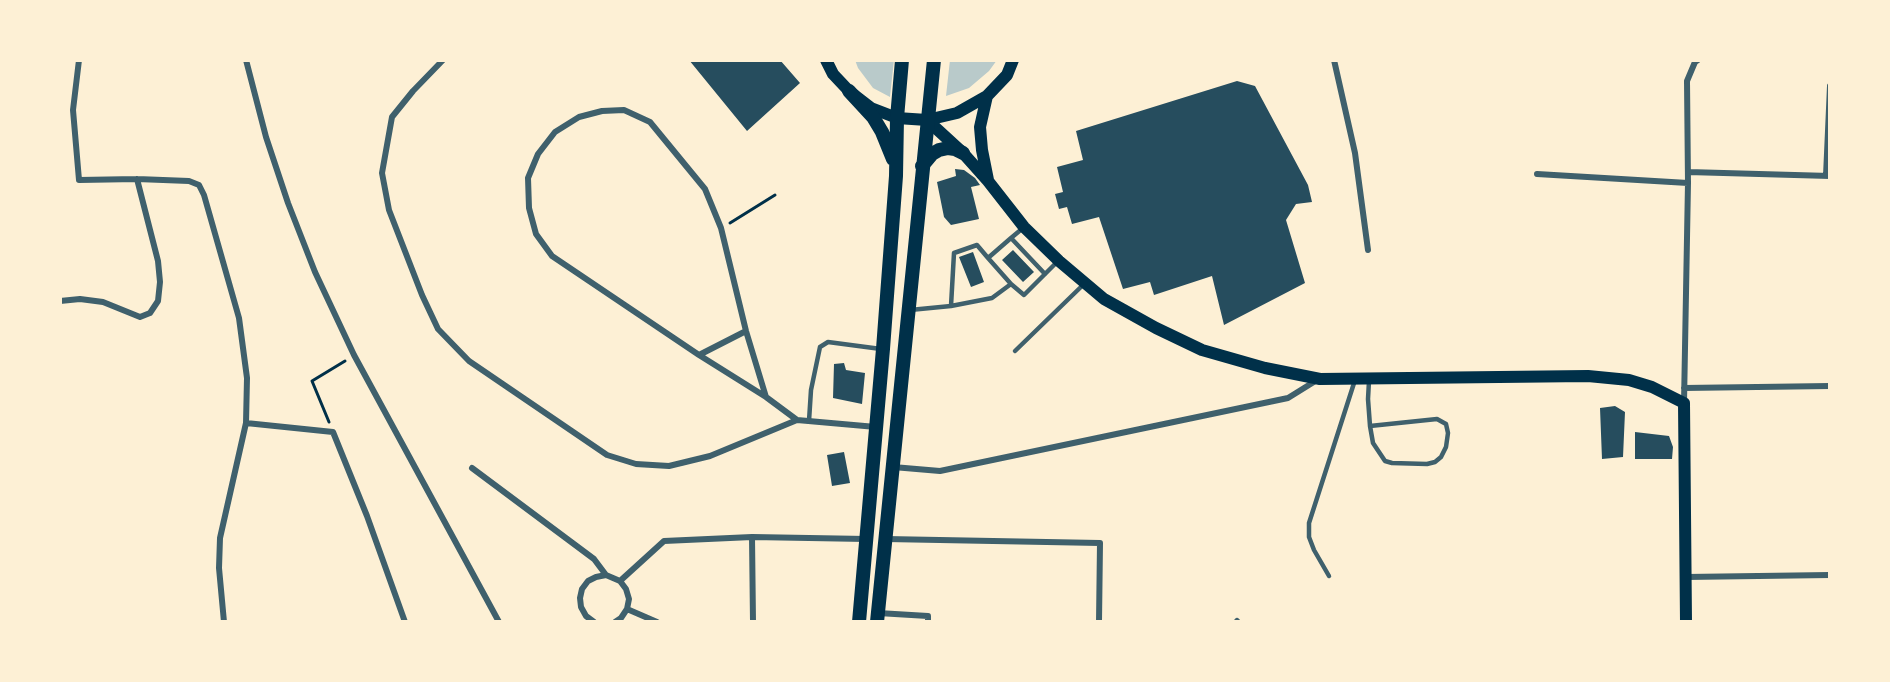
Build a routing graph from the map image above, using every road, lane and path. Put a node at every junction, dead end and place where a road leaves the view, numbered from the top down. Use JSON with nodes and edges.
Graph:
{"nodes":[{"id":1,"x":79,"y":60,"type":"edge"},
{"id":2,"x":246,"y":60,"type":"edge"},
{"id":3,"x":443,"y":60,"type":"edge"},
{"id":4,"x":826,"y":60,"type":"edge"},
{"id":5,"x":902,"y":60,"type":"edge"},
{"id":6,"x":934,"y":60,"type":"edge"},
{"id":7,"x":1013,"y":60,"type":"edge"},
{"id":8,"x":1334,"y":60,"type":"edge"},
{"id":9,"x":1698,"y":60,"type":"edge"},
{"id":10,"x":1830,"y":86,"type":"edge"},
{"id":11,"x":849,"y":91,"type":"junction"},
{"id":12,"x":987,"y":96,"type":"junction"},
{"id":13,"x":897,"y":118,"type":"junction"},
{"id":14,"x":927,"y":120,"type":"junction"},
{"id":15,"x":963,"y":153,"type":"junction"},
{"id":16,"x":922,"y":166,"type":"junction"},
{"id":17,"x":1688,"y":172,"type":"junction"},
{"id":18,"x":1537,"y":174,"type":"dead end"},
{"id":19,"x":897,"y":176,"type":"junction"},
{"id":20,"x":1828,"y":176,"type":"edge"},
{"id":21,"x":137,"y":179,"type":"junction"},
{"id":22,"x":988,"y":181,"type":"junction"},
{"id":23,"x":1688,"y":183,"type":"junction"},
{"id":24,"x":775,"y":195,"type":"dead end"},
{"id":25,"x":1024,"y":227,"type":"junction"},
{"id":26,"x":721,"y":228,"type":"junction"},
{"id":27,"x":1011,"y":238,"type":"junction"},
{"id":28,"x":1368,"y":250,"type":"dead end"},
{"id":29,"x":988,"y":258,"type":"junction"},
{"id":30,"x":1059,"y":261,"type":"junction"},
{"id":31,"x":1045,"y":274,"type":"junction"},
{"id":32,"x":1086,"y":283,"type":"junction"},
{"id":33,"x":1011,"y":284,"type":"junction"},
{"id":34,"x":60,"y":301,"type":"edge"},
{"id":35,"x":951,"y":306,"type":"junction"},
{"id":36,"x":907,"y":310,"type":"junction"},
{"id":37,"x":746,"y":331,"type":"junction"},
{"id":38,"x":883,"y":349,"type":"junction"},
{"id":39,"x":1015,"y":351,"type":"dead end"},
{"id":40,"x":354,"y":355,"type":"junction"},
{"id":41,"x":699,"y":355,"type":"junction"},
{"id":42,"x":1355,"y":378,"type":"junction"},
{"id":43,"x":1369,"y":378,"type":"junction"},
{"id":44,"x":1320,"y":379,"type":"junction"},
{"id":45,"x":1830,"y":386,"type":"edge"},
{"id":46,"x":1684,"y":388,"type":"junction"},
{"id":47,"x":766,"y":397,"type":"junction"},
{"id":48,"x":1684,"y":403,"type":"junction"},
{"id":49,"x":797,"y":420,"type":"junction"},
{"id":50,"x":809,"y":421,"type":"junction"},
{"id":51,"x":246,"y":423,"type":"junction"},
{"id":52,"x":1370,"y":426,"type":"junction"},
{"id":53,"x":877,"y":427,"type":"junction"},
{"id":54,"x":333,"y":432,"type":"junction"},
{"id":55,"x":892,"y":466,"type":"junction"},
{"id":56,"x":472,"y":468,"type":"dead end"},
{"id":57,"x":752,"y":537,"type":"junction"},
{"id":58,"x":885,"y":538,"type":"junction"},
{"id":59,"x":867,"y":539,"type":"junction"},
{"id":60,"x":606,"y":575,"type":"junction"},
{"id":61,"x":1830,"y":575,"type":"edge"},
{"id":62,"x":1329,"y":576,"type":"dead end"},
{"id":63,"x":1685,"y":577,"type":"junction"},
{"id":64,"x":620,"y":581,"type":"junction"},
{"id":65,"x":627,"y":609,"type":"junction"},
{"id":66,"x":877,"y":618,"type":"edge"},
{"id":67,"x":224,"y":622,"type":"edge"},
{"id":68,"x":405,"y":622,"type":"edge"},
{"id":69,"x":499,"y":622,"type":"edge"},
{"id":70,"x":593,"y":622,"type":"edge"},
{"id":71,"x":615,"y":622,"type":"edge"},
{"id":72,"x":657,"y":622,"type":"edge"},
{"id":73,"x":753,"y":622,"type":"edge"},
{"id":74,"x":859,"y":622,"type":"edge"},
{"id":75,"x":928,"y":622,"type":"edge"},
{"id":76,"x":1099,"y":622,"type":"edge"},
{"id":77,"x":1686,"y":622,"type":"edge"}],
"edges":[{"from":1,"to":21,"type":"street"},
{"from":2,"to":40,"type":"street"},
{"from":3,"to":49,"type":"street"},
{"from":4,"to":11,"type":"main road"},
{"from":5,"to":13,"type":"main road"},
{"from":6,"to":14,"type":"main road"},
{"from":7,"to":12,"type":"main road"},
{"from":8,"to":28,"type":"street"},
{"from":9,"to":17,"type":"street"},
{"from":10,"to":20,"type":"street"},
{"from":11,"to":13,"type":"main road"},
{"from":11,"to":19,"type":"main road"},
{"from":12,"to":14,"type":"main road"},
{"from":12,"to":22,"type":"main road"},
{"from":13,"to":14,"type":"main road"},
{"from":13,"to":19,"type":"main road"},
{"from":14,"to":15,"type":"main road"},
{"from":14,"to":16,"type":"main road"},
{"from":15,"to":16,"type":"main road"},
{"from":15,"to":22,"type":"main road"},
{"from":16,"to":36,"type":"main road"},
{"from":17,"to":20,"type":"street"},
{"from":17,"to":23,"type":"street"},
{"from":18,"to":23,"type":"street"},
{"from":19,"to":38,"type":"main road"},
{"from":21,"to":34,"type":"street"},
{"from":21,"to":51,"type":"street"},
{"from":22,"to":25,"type":"main road"},
{"from":23,"to":46,"type":"street"},
{"from":24,"to":26,"type":"path"},
{"from":25,"to":27,"type":"lane"},
{"from":25,"to":30,"type":"main road"},
{"from":26,"to":37,"type":"street"},
{"from":26,"to":41,"type":"street"},
{"from":27,"to":29,"type":"lane"},
{"from":27,"to":31,"type":"lane"},
{"from":29,"to":33,"type":"lane"},
{"from":29,"to":35,"type":"lane"},
{"from":30,"to":31,"type":"lane"},
{"from":30,"to":32,"type":"main road"},
{"from":31,"to":33,"type":"lane"},
{"from":32,"to":39,"type":"lane"},
{"from":32,"to":44,"type":"main road"},
{"from":33,"to":35,"type":"lane"},
{"from":35,"to":36,"type":"lane"},
{"from":36,"to":55,"type":"main road"},
{"from":37,"to":41,"type":"street"},
{"from":37,"to":47,"type":"street"},
{"from":38,"to":50,"type":"lane"},
{"from":38,"to":53,"type":"main road"},
{"from":40,"to":54,"type":"path"},
{"from":40,"to":69,"type":"street"},
{"from":41,"to":47,"type":"street"},
{"from":42,"to":43,"type":"main road"},
{"from":42,"to":44,"type":"main road"},
{"from":42,"to":62,"type":"lane"},
{"from":43,"to":48,"type":"main road"},
{"from":43,"to":52,"type":"lane"},
{"from":44,"to":55,"type":"street"},
{"from":45,"to":46,"type":"street"},
{"from":46,"to":48,"type":"street"},
{"from":47,"to":49,"type":"street"},
{"from":48,"to":63,"type":"main road"},
{"from":49,"to":50,"type":"street"},
{"from":50,"to":53,"type":"street"},
{"from":51,"to":54,"type":"street"},
{"from":51,"to":67,"type":"street"},
{"from":52,"to":52,"type":"lane"},
{"from":53,"to":59,"type":"main road"},
{"from":54,"to":68,"type":"street"},
{"from":55,"to":58,"type":"main road"},
{"from":56,"to":60,"type":"street"},
{"from":57,"to":59,"type":"street"},
{"from":57,"to":64,"type":"street"},
{"from":57,"to":73,"type":"street"},
{"from":58,"to":66,"type":"main road"},
{"from":58,"to":76,"type":"street"},
{"from":59,"to":74,"type":"main road"},
{"from":60,"to":64,"type":"street"},
{"from":60,"to":70,"type":"street"},
{"from":61,"to":63,"type":"street"},
{"from":63,"to":77,"type":"main road"},
{"from":64,"to":65,"type":"street"},
{"from":65,"to":71,"type":"street"},
{"from":65,"to":72,"type":"street"},
{"from":66,"to":75,"type":"street"}]}
